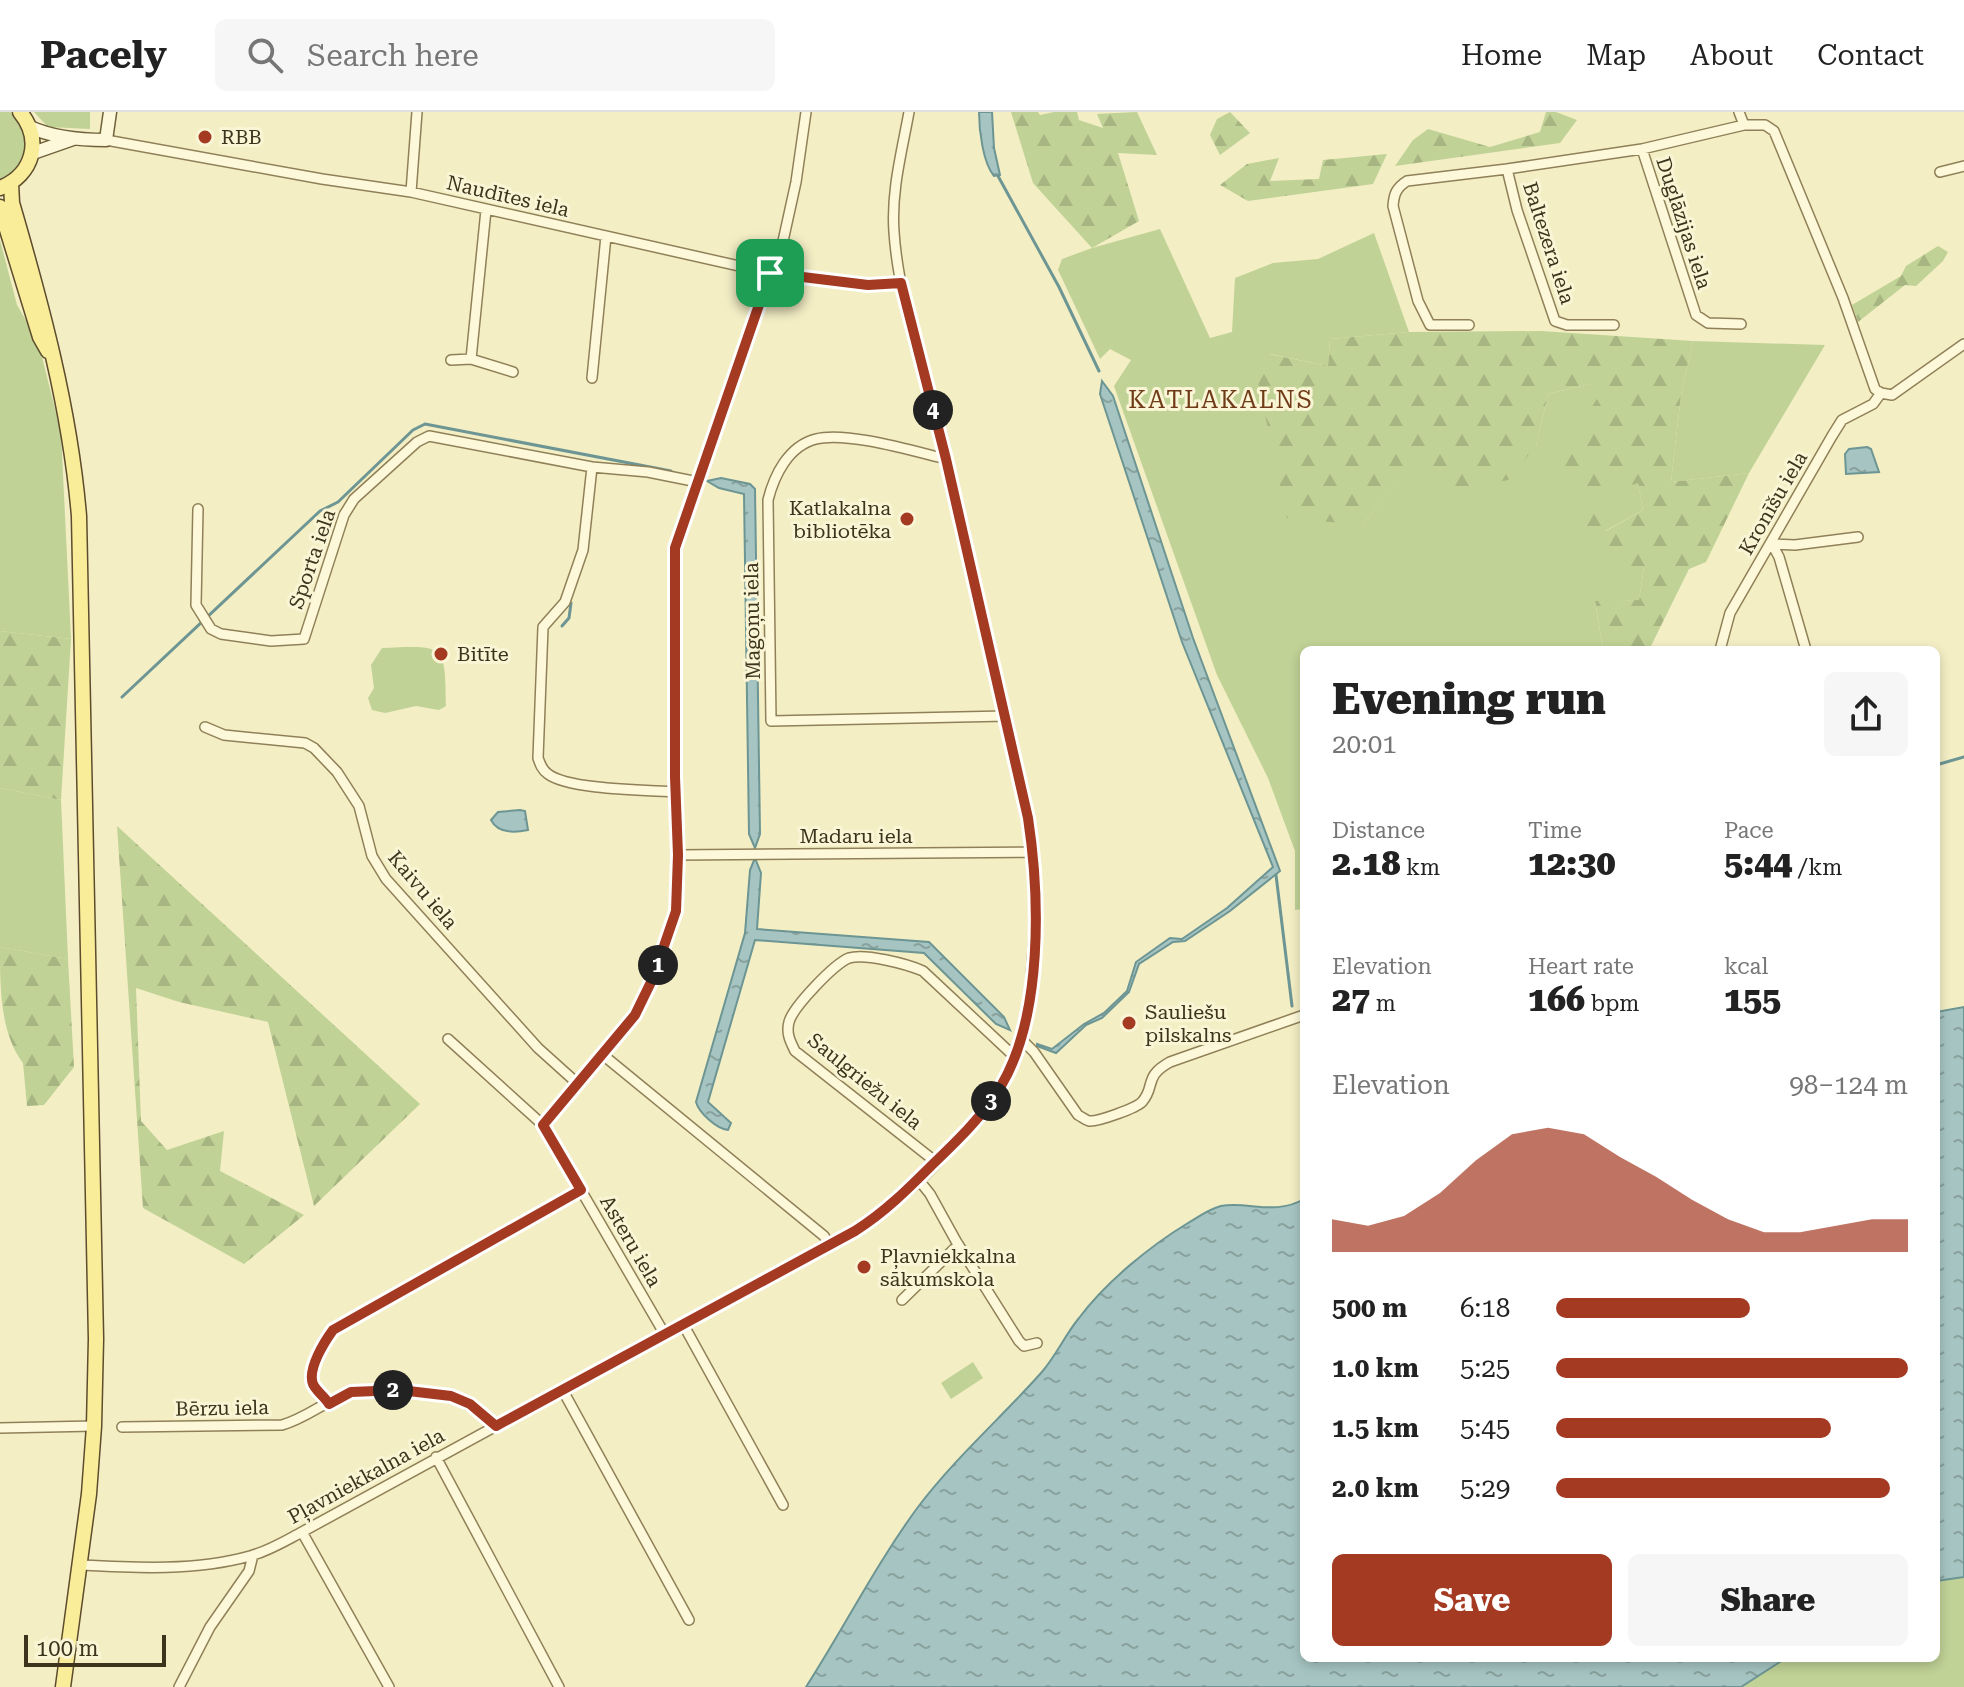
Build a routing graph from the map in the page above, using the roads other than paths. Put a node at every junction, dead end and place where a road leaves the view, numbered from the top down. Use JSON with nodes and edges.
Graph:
{"nodes":[{"id":1,"x":110,"y":112,"type":"edge"},
{"id":2,"x":417,"y":112,"type":"edge"},
{"id":3,"x":806,"y":112,"type":"edge"},
{"id":4,"x":909,"y":112,"type":"edge"},
{"id":5,"x":1739,"y":112,"type":"edge"},
{"id":6,"x":21,"y":113,"type":"edge"},
{"id":7,"x":1744,"y":125,"type":"junction"},
{"id":8,"x":30,"y":127,"type":"junction"},
{"id":9,"x":73,"y":139,"type":"junction"},
{"id":10,"x":106,"y":140,"type":"junction"},
{"id":11,"x":1642,"y":149,"type":"junction"},
{"id":12,"x":33,"y":153,"type":"junction"},
{"id":13,"x":1964,"y":166,"type":"edge"},
{"id":14,"x":1507,"y":169,"type":"junction"},
{"id":15,"x":1940,"y":172,"type":"dead end"},
{"id":16,"x":6,"y":186,"type":"edge"},
{"id":17,"x":411,"y":192,"type":"junction"},
{"id":18,"x":0,"y":207,"type":"edge"},
{"id":19,"x":486,"y":210,"type":"junction"},
{"id":20,"x":606,"y":236,"type":"junction"},
{"id":21,"x":773,"y":273,"type":"junction"},
{"id":22,"x":901,"y":283,"type":"junction"},
{"id":23,"x":1741,"y":324,"type":"dead end"},
{"id":24,"x":1469,"y":325,"type":"dead end"},
{"id":25,"x":1614,"y":325,"type":"dead end"},
{"id":26,"x":1964,"y":344,"type":"edge"},
{"id":27,"x":51,"y":355,"type":"junction"},
{"id":28,"x":471,"y":359,"type":"junction"},
{"id":29,"x":451,"y":360,"type":"dead end"},
{"id":30,"x":513,"y":372,"type":"dead end"},
{"id":31,"x":592,"y":378,"type":"dead end"},
{"id":32,"x":1881,"y":393,"type":"junction"},
{"id":33,"x":946,"y":459,"type":"junction"},
{"id":34,"x":592,"y":467,"type":"junction"},
{"id":35,"x":698,"y":482,"type":"junction"},
{"id":36,"x":198,"y":509,"type":"dead end"},
{"id":37,"x":1858,"y":537,"type":"dead end"},
{"id":38,"x":1772,"y":544,"type":"junction"},
{"id":39,"x":1721,"y":646,"type":"edge"},
{"id":40,"x":1805,"y":646,"type":"edge"},
{"id":41,"x":1006,"y":716,"type":"junction"},
{"id":42,"x":205,"y":727,"type":"dead end"},
{"id":43,"x":676,"y":792,"type":"junction"},
{"id":44,"x":1033,"y":852,"type":"junction"},
{"id":45,"x":678,"y":855,"type":"junction"},
{"id":46,"x":1300,"y":1016,"type":"edge"},
{"id":47,"x":448,"y":1039,"type":"dead end"},
{"id":48,"x":1022,"y":1040,"type":"junction"},
{"id":49,"x":603,"y":1055,"type":"junction"},
{"id":50,"x":1015,"y":1057,"type":"junction"},
{"id":51,"x":578,"y":1084,"type":"junction"},
{"id":52,"x":543,"y":1125,"type":"junction"},
{"id":53,"x":936,"y":1162,"type":"junction"},
{"id":54,"x":918,"y":1179,"type":"junction"},
{"id":55,"x":581,"y":1190,"type":"junction"},
{"id":56,"x":829,"y":1244,"type":"junction"},
{"id":57,"x":960,"y":1248,"type":"junction"},
{"id":58,"x":902,"y":1300,"type":"dead end"},
{"id":59,"x":683,"y":1324,"type":"junction"},
{"id":60,"x":664,"y":1333,"type":"junction"},
{"id":61,"x":1037,"y":1343,"type":"dead end"},
{"id":62,"x":562,"y":1389,"type":"junction"},
{"id":63,"x":329,"y":1404,"type":"junction"},
{"id":64,"x":94,"y":1426,"type":"junction"},
{"id":65,"x":496,"y":1426,"type":"junction"},
{"id":66,"x":122,"y":1427,"type":"dead end"},
{"id":67,"x":0,"y":1428,"type":"edge"},
{"id":68,"x":436,"y":1457,"type":"junction"},
{"id":69,"x":783,"y":1505,"type":"dead end"},
{"id":70,"x":302,"y":1532,"type":"junction"},
{"id":71,"x":253,"y":1555,"type":"junction"},
{"id":72,"x":81,"y":1565,"type":"junction"},
{"id":73,"x":689,"y":1620,"type":"dead end"},
{"id":74,"x":63,"y":1687,"type":"edge"},
{"id":75,"x":179,"y":1687,"type":"edge"},
{"id":76,"x":389,"y":1687,"type":"edge"},
{"id":77,"x":559,"y":1687,"type":"edge"}],
"edges":[{"from":1,"to":10,"type":"main road"},
{"from":2,"to":17,"type":"street"},
{"from":3,"to":21,"type":"street"},
{"from":4,"to":22,"type":"street","name":"Pļavniekkalna iela"},
{"from":5,"to":7,"type":"street"},
{"from":6,"to":8,"type":"main road"},
{"from":7,"to":11,"type":"street","name":"Duglāzijas iela"},
{"from":7,"to":32,"type":"street"},
{"from":8,"to":9,"type":"main road"},
{"from":8,"to":12,"type":"main road"},
{"from":9,"to":10,"type":"main road"},
{"from":9,"to":12,"type":"main road"},
{"from":10,"to":17,"type":"street","name":"Naudītes iela"},
{"from":11,"to":14,"type":"street","name":"Baltezera iela"},
{"from":11,"to":23,"type":"street","name":"Duglāzijas iela"},
{"from":12,"to":16,"type":"main road"},
{"from":13,"to":15,"type":"street"},
{"from":14,"to":24,"type":"street"},
{"from":14,"to":25,"type":"street","name":"Baltezera iela"},
{"from":16,"to":27,"type":"main road"},
{"from":17,"to":19,"type":"street","name":"Naudītes iela"},
{"from":18,"to":27,"type":"main road"},
{"from":19,"to":20,"type":"street","name":"Naudītes iela"},
{"from":19,"to":28,"type":"street"},
{"from":20,"to":21,"type":"street","name":"Naudītes iela"},
{"from":20,"to":31,"type":"street"},
{"from":21,"to":22,"type":"street","name":"Naudītes iela"},
{"from":21,"to":35,"type":"street"},
{"from":22,"to":33,"type":"street","name":"Pļavniekkalna iela"},
{"from":26,"to":32,"type":"street","name":"Kronīšu iela"},
{"from":27,"to":64,"type":"main road"},
{"from":28,"to":29,"type":"street"},
{"from":28,"to":30,"type":"street"},
{"from":32,"to":38,"type":"street","name":"Kronīšu iela"},
{"from":33,"to":41,"type":"street","name":"Pļavniekkalna iela"},
{"from":33,"to":41,"type":"street","name":"Magoņu iela"},
{"from":34,"to":35,"type":"street","name":"Sporta iela"},
{"from":34,"to":36,"type":"street","name":"Sporta iela"},
{"from":34,"to":43,"type":"street"},
{"from":35,"to":43,"type":"street"},
{"from":37,"to":38,"type":"street"},
{"from":38,"to":39,"type":"street","name":"Kronīšu iela"},
{"from":38,"to":40,"type":"street"},
{"from":41,"to":44,"type":"street","name":"Pļavniekkalna iela"},
{"from":42,"to":51,"type":"street","name":"Kaivu iela"},
{"from":43,"to":45,"type":"street"},
{"from":44,"to":45,"type":"street","name":"Madaru iela"},
{"from":44,"to":48,"type":"street","name":"Pļavniekkalna iela"},
{"from":45,"to":49,"type":"street"},
{"from":46,"to":48,"type":"street"},
{"from":47,"to":52,"type":"street","name":"Asteru iela"},
{"from":48,"to":50,"type":"street","name":"Pļavniekkalna iela"},
{"from":49,"to":51,"type":"street"},
{"from":49,"to":56,"type":"street"},
{"from":50,"to":53,"type":"street","name":"Pļavniekkalna iela"},
{"from":50,"to":53,"type":"street","name":"Saulgriežu iela"},
{"from":51,"to":52,"type":"street"},
{"from":52,"to":55,"type":"street","name":"Asteru iela"},
{"from":53,"to":54,"type":"street","name":"Pļavniekkalna iela"},
{"from":54,"to":56,"type":"street","name":"Pļavniekkalna iela"},
{"from":54,"to":57,"type":"street"},
{"from":55,"to":60,"type":"street","name":"Asteru iela"},
{"from":55,"to":63,"type":"street"},
{"from":56,"to":59,"type":"street","name":"Pļavniekkalna iela"},
{"from":57,"to":58,"type":"street"},
{"from":57,"to":61,"type":"street"},
{"from":59,"to":60,"type":"street","name":"Pļavniekkalna iela"},
{"from":59,"to":69,"type":"street"},
{"from":60,"to":62,"type":"street","name":"Pļavniekkalna iela"},
{"from":62,"to":65,"type":"street","name":"Pļavniekkalna iela"},
{"from":62,"to":73,"type":"street"},
{"from":63,"to":65,"type":"street","name":"Bērzu iela"},
{"from":63,"to":66,"type":"street","name":"Bērzu iela"},
{"from":64,"to":67,"type":"street"},
{"from":64,"to":72,"type":"main road"},
{"from":65,"to":68,"type":"street","name":"Pļavniekkalna iela"},
{"from":68,"to":70,"type":"street","name":"Pļavniekkalna iela"},
{"from":68,"to":77,"type":"street"},
{"from":70,"to":71,"type":"street","name":"Pļavniekkalna iela"},
{"from":70,"to":76,"type":"street"},
{"from":71,"to":72,"type":"street","name":"Pļavniekkalna iela"},
{"from":71,"to":75,"type":"street"},
{"from":72,"to":74,"type":"main road"}]}
